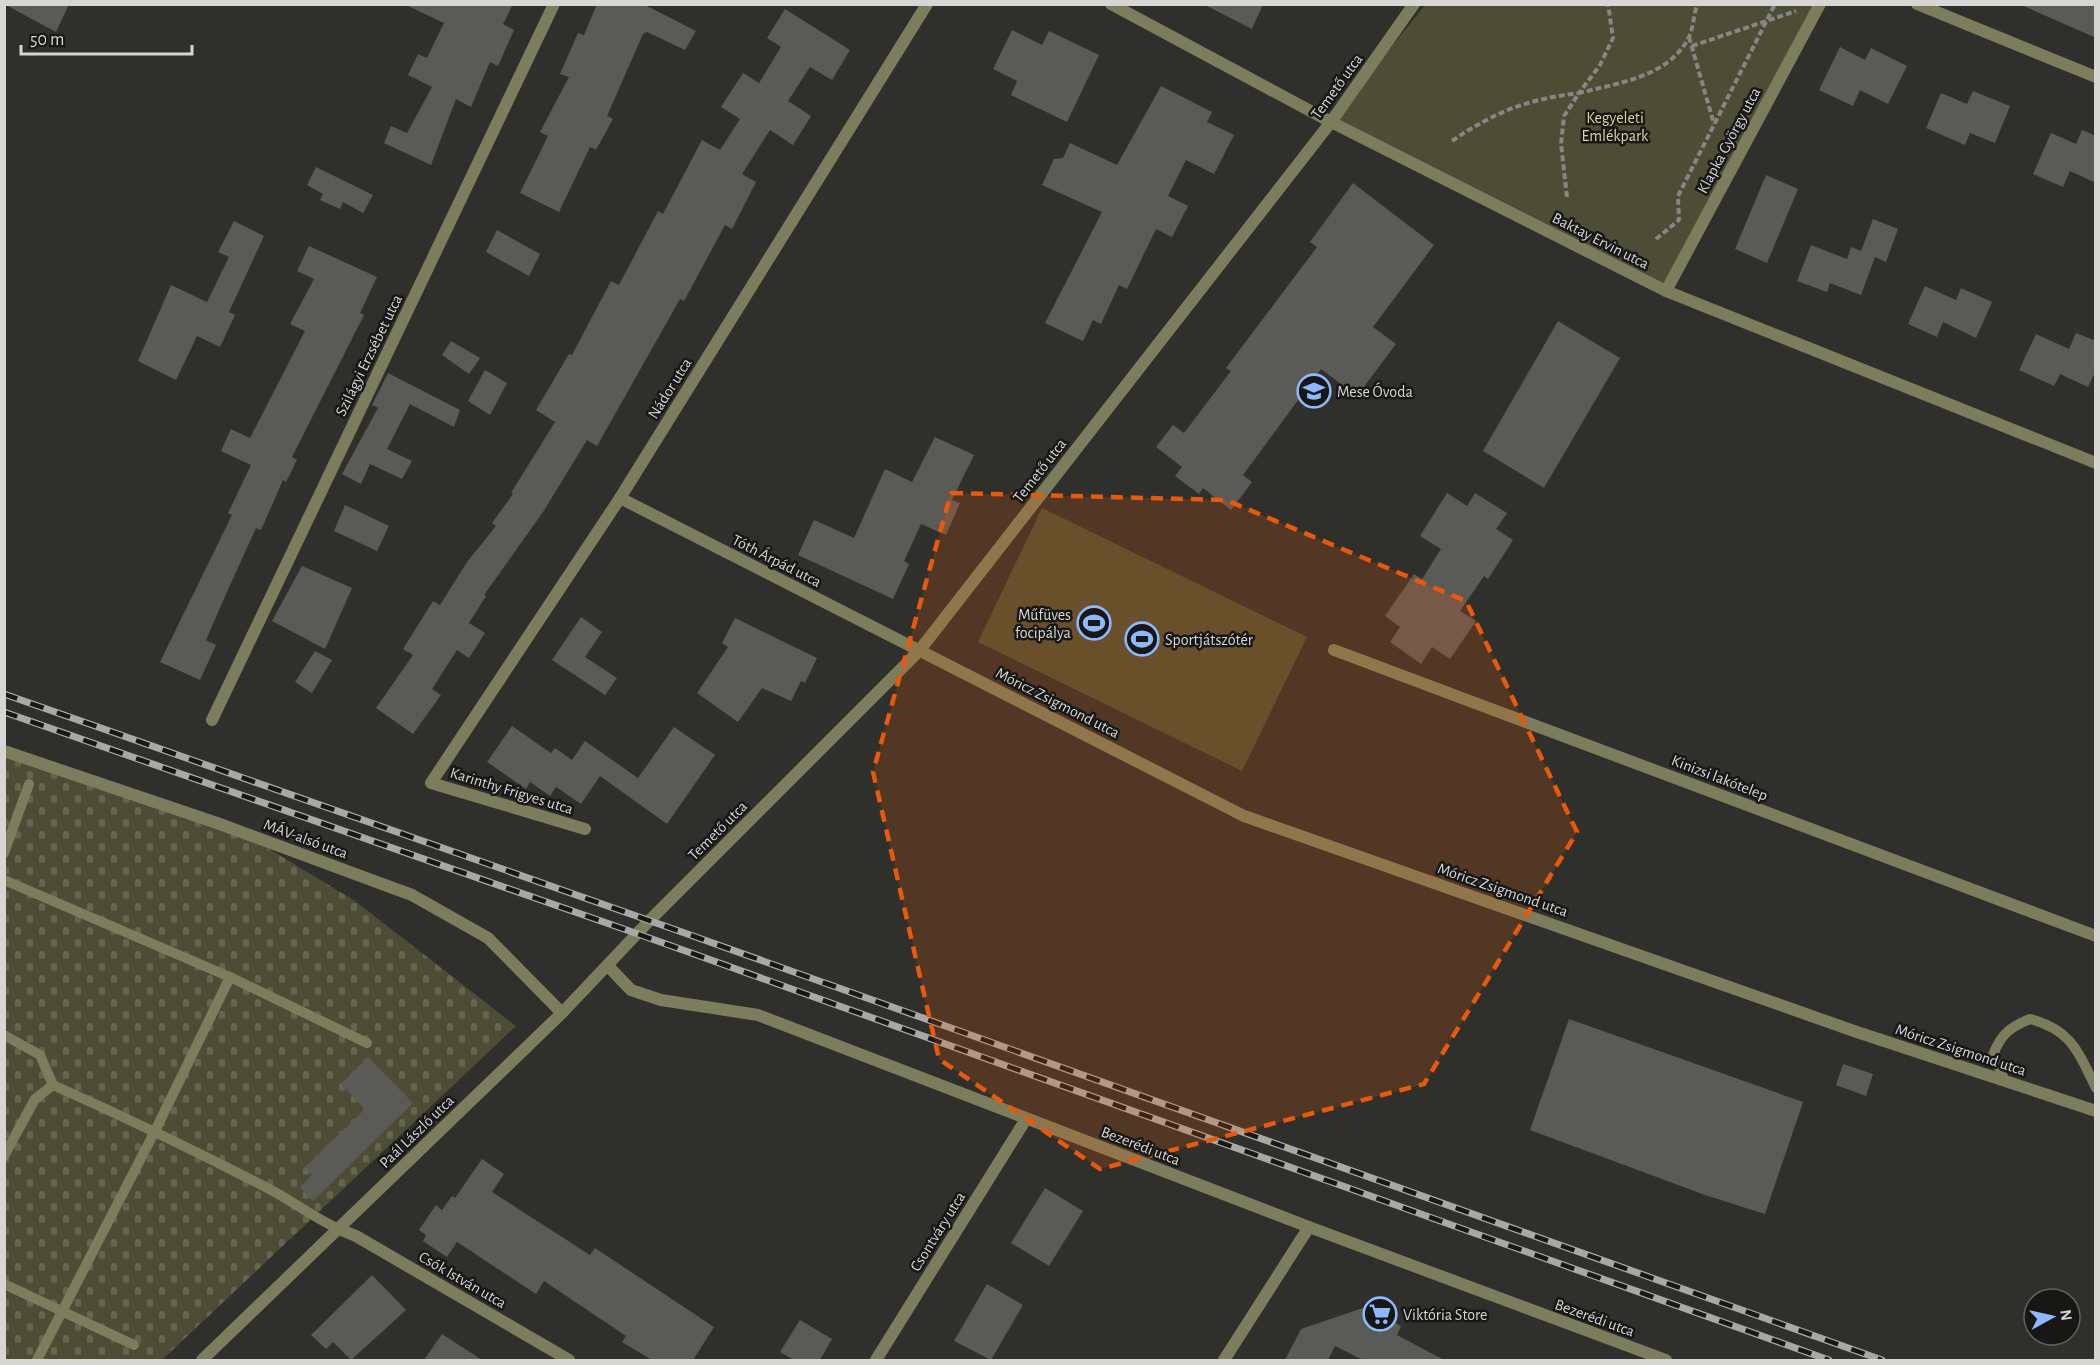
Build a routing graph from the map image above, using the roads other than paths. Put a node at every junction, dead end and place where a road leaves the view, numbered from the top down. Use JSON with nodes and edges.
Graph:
{"nodes":[{"id":1,"x":554,"y":4,"type":"edge"},
{"id":2,"x":927,"y":4,"type":"edge"},
{"id":3,"x":1111,"y":4,"type":"edge"},
{"id":4,"x":1414,"y":4,"type":"edge"},
{"id":5,"x":1820,"y":4,"type":"edge"},
{"id":6,"x":1917,"y":4,"type":"edge"},
{"id":7,"x":2096,"y":77,"type":"edge"},
{"id":8,"x":1331,"y":122,"type":"junction"},
{"id":9,"x":1666,"y":291,"type":"junction"},
{"id":10,"x":2096,"y":463,"type":"edge"},
{"id":11,"x":620,"y":498,"type":"junction"},
{"id":12,"x":1334,"y":650,"type":"dead end"},
{"id":13,"x":919,"y":651,"type":"junction"},
{"id":14,"x":212,"y":720,"type":"dead end"},
{"id":15,"x":4,"y":751,"type":"edge"},
{"id":16,"x":431,"y":783,"type":"joint"},
{"id":17,"x":29,"y":784,"type":"dead end"},
{"id":18,"x":585,"y":829,"type":"dead end"},
{"id":19,"x":4,"y":853,"type":"edge"},
{"id":20,"x":4,"y":880,"type":"edge"},
{"id":21,"x":649,"y":921,"type":"joint"},
{"id":22,"x":2096,"y":936,"type":"edge"},
{"id":23,"x":608,"y":966,"type":"junction"},
{"id":24,"x":230,"y":977,"type":"junction"},
{"id":25,"x":562,"y":1013,"type":"junction"},
{"id":26,"x":4,"y":1035,"type":"edge"},
{"id":27,"x":367,"y":1043,"type":"dead end"},
{"id":28,"x":2005,"y":1081,"type":"junction"},
{"id":29,"x":53,"y":1085,"type":"junction"},
{"id":30,"x":2096,"y":1088,"type":"edge"},
{"id":31,"x":2096,"y":1111,"type":"edge"},
{"id":32,"x":1026,"y":1119,"type":"junction"},
{"id":33,"x":155,"y":1131,"type":"junction"},
{"id":34,"x":4,"y":1156,"type":"edge"},
{"id":35,"x":1309,"y":1227,"type":"junction"},
{"id":36,"x":339,"y":1229,"type":"junction"},
{"id":37,"x":4,"y":1284,"type":"edge"},
{"id":38,"x":63,"y":1311,"type":"junction"},
{"id":39,"x":134,"y":1345,"type":"dead end"},
{"id":40,"x":37,"y":1360,"type":"edge"},
{"id":41,"x":202,"y":1360,"type":"edge"},
{"id":42,"x":569,"y":1360,"type":"edge"},
{"id":43,"x":876,"y":1360,"type":"edge"},
{"id":44,"x":1224,"y":1360,"type":"edge"},
{"id":45,"x":1666,"y":1360,"type":"edge"}],
"edges":[{"from":1,"to":14,"type":"street","name":"Szilágyi Erzsébet utca"},
{"from":2,"to":11,"type":"street","name":"Nádor utca"},
{"from":3,"to":8,"type":"street","name":"Baktay Ervin utca"},
{"from":4,"to":8,"type":"street","name":"Temető utca"},
{"from":5,"to":9,"type":"street","name":"Klapka György utca"},
{"from":6,"to":7,"type":"street"},
{"from":8,"to":9,"type":"street","name":"Baktay Ervin utca"},
{"from":8,"to":13,"type":"street","name":"Temető utca"},
{"from":9,"to":10,"type":"street","name":"Baktay Ervin utca"},
{"from":11,"to":13,"type":"street","name":"Tóth Árpád utca"},
{"from":11,"to":16,"type":"street","name":"Nádor utca"},
{"from":12,"to":22,"type":"street","name":"Kinizsi lakótelep"},
{"from":13,"to":21,"type":"street","name":"Temető utca"},
{"from":13,"to":28,"type":"street","name":"Móricz Zsigmond utca"},
{"from":15,"to":25,"type":"street","name":"MÁV-alsó utca"},
{"from":16,"to":18,"type":"street","name":"Karinthy Frigyes utca"},
{"from":17,"to":19,"type":"lane"},
{"from":20,"to":24,"type":"lane"},
{"from":21,"to":23,"type":"street","name":"Paál László utca"},
{"from":23,"to":25,"type":"street","name":"Paál László utca"},
{"from":23,"to":32,"type":"street","name":"Bezerédi utca"},
{"from":24,"to":27,"type":"lane"},
{"from":24,"to":33,"type":"lane"},
{"from":25,"to":36,"type":"street","name":"Paál László utca"},
{"from":26,"to":29,"type":"lane"},
{"from":28,"to":30,"type":"lane"},
{"from":28,"to":31,"type":"street","name":"Móricz Zsigmond utca"},
{"from":29,"to":33,"type":"lane"},
{"from":29,"to":34,"type":"lane"},
{"from":32,"to":35,"type":"street","name":"Bezerédi utca"},
{"from":32,"to":43,"type":"street","name":"Csontváry utca"},
{"from":33,"to":36,"type":"lane"},
{"from":33,"to":38,"type":"lane"},
{"from":35,"to":44,"type":"street"},
{"from":35,"to":45,"type":"street","name":"Bezerédi utca"},
{"from":36,"to":41,"type":"street","name":"Paál László utca"},
{"from":36,"to":42,"type":"street","name":"Csók István utca"},
{"from":37,"to":38,"type":"lane"},
{"from":38,"to":39,"type":"lane"},
{"from":38,"to":40,"type":"lane"}]}
